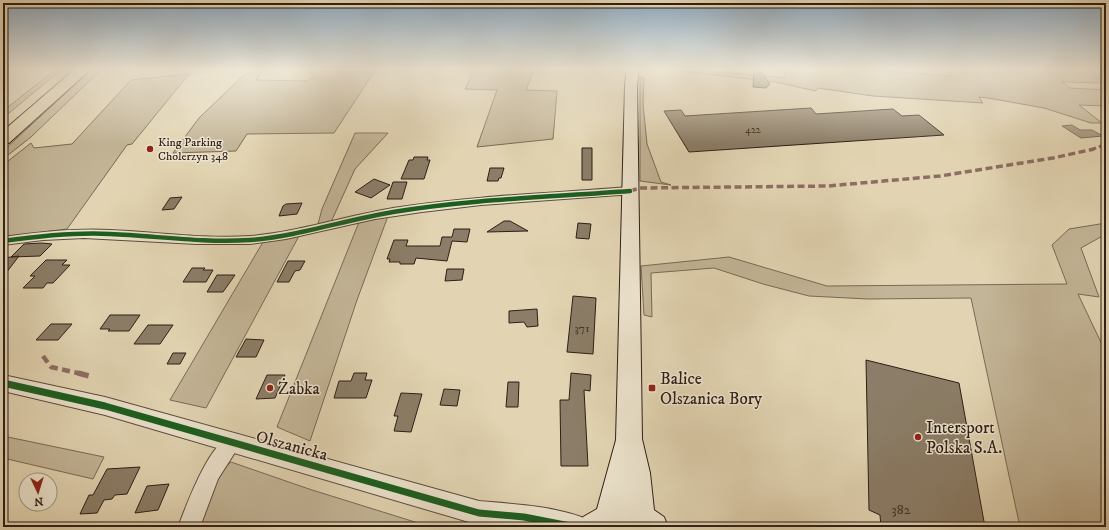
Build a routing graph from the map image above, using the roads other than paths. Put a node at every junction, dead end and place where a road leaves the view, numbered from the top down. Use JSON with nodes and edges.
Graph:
{"nodes":[{"id":1,"x":40,"y":94,"type":"edge"},
{"id":2,"x":55,"y":94,"type":"edge"},
{"id":3,"x":631,"y":94,"type":"edge"},
{"id":4,"x":3,"y":125,"type":"edge"},
{"id":5,"x":3,"y":139,"type":"edge"},
{"id":6,"x":630,"y":191,"type":"junction"},
{"id":7,"x":3,"y":241,"type":"edge"},
{"id":8,"x":3,"y":384,"type":"edge"},
{"id":9,"x":628,"y":439,"type":"junction"},
{"id":10,"x":232,"y":443,"type":"junction"},
{"id":11,"x":479,"y":513,"type":"junction"},
{"id":12,"x":602,"y":522,"type":"edge"},
{"id":13,"x":647,"y":523,"type":"edge"},
{"id":14,"x":190,"y":527,"type":"edge"},
{"id":15,"x":504,"y":527,"type":"edge"},
{"id":16,"x":575,"y":527,"type":"edge"}],
"edges":[{"from":1,"to":4,"type":"highway"},
{"from":2,"to":5,"type":"highway"},
{"from":3,"to":6,"type":"main road"},
{"from":6,"to":7,"type":"street"},
{"from":6,"to":9,"type":"main road"},
{"from":8,"to":10,"type":"street","name":"Olszanicka"},
{"from":9,"to":12,"type":"main road"},
{"from":9,"to":13,"type":"main road"},
{"from":10,"to":11,"type":"street","name":"Olszanicka"},
{"from":10,"to":14,"type":"street"},
{"from":11,"to":15,"type":"street","name":"Olszanicka"},
{"from":11,"to":16,"type":"street","name":"Olszanicka"},
{"from":12,"to":13,"type":"main road"}]}
